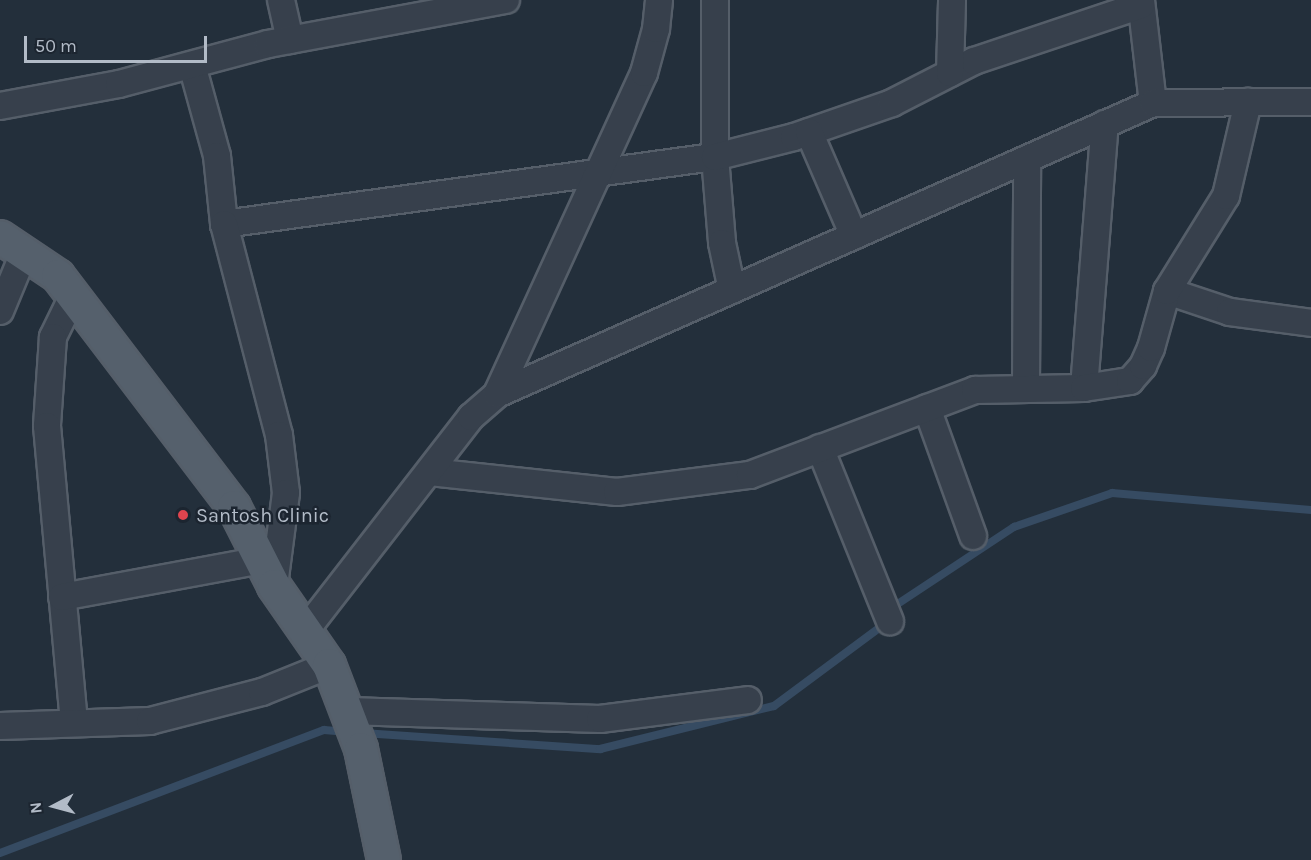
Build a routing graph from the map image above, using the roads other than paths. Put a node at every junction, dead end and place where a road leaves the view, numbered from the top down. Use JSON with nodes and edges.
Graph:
{"nodes":[{"id":1,"x":281,"y":0,"type":"edge"},
{"id":2,"x":506,"y":0,"type":"edge"},
{"id":3,"x":659,"y":0,"type":"edge"},
{"id":4,"x":715,"y":0,"type":"edge"},
{"id":5,"x":952,"y":0,"type":"edge"},
{"id":6,"x":1141,"y":3,"type":"edge"},
{"id":7,"x":450,"y":5,"type":"edge"},
{"id":8,"x":290,"y":40,"type":"junction"},
{"id":9,"x":192,"y":65,"type":"junction"},
{"id":10,"x":950,"y":73,"type":"junction"},
{"id":11,"x":1310,"y":99,"type":"edge"},
{"id":12,"x":1248,"y":102,"type":"junction"},
{"id":13,"x":1153,"y":103,"type":"junction"},
{"id":14,"x":0,"y":106,"type":"edge"},
{"id":15,"x":1105,"y":124,"type":"junction"},
{"id":16,"x":809,"y":132,"type":"junction"},
{"id":17,"x":715,"y":157,"type":"junction"},
{"id":18,"x":1027,"y":159,"type":"junction"},
{"id":19,"x":599,"y":174,"type":"junction"},
{"id":20,"x":224,"y":224,"type":"junction"},
{"id":21,"x":854,"y":236,"type":"junction"},
{"id":22,"x":12,"y":245,"type":"edge"},
{"id":23,"x":732,"y":290,"type":"junction"},
{"id":24,"x":1167,"y":291,"type":"junction"},
{"id":25,"x":73,"y":296,"type":"junction"},
{"id":26,"x":0,"y":311,"type":"edge"},
{"id":27,"x":1311,"y":323,"type":"edge"},
{"id":28,"x":1026,"y":387,"type":"junction"},
{"id":29,"x":1084,"y":388,"type":"junction"},
{"id":30,"x":497,"y":394,"type":"junction"},
{"id":31,"x":927,"y":408,"type":"junction"},
{"id":32,"x":820,"y":448,"type":"junction"},
{"id":33,"x":430,"y":472,"type":"junction"},
{"id":34,"x":973,"y":536,"type":"dead end"},
{"id":35,"x":268,"y":573,"type":"junction"},
{"id":36,"x":62,"y":597,"type":"junction"},
{"id":37,"x":890,"y":621,"type":"dead end"},
{"id":38,"x":305,"y":631,"type":"junction"},
{"id":39,"x":329,"y":665,"type":"junction"},
{"id":40,"x":748,"y":700,"type":"dead end"},
{"id":41,"x":348,"y":711,"type":"junction"},
{"id":42,"x":74,"y":723,"type":"junction"},
{"id":43,"x":0,"y":726,"type":"edge"},
{"id":44,"x":384,"y":860,"type":"edge"}],
"edges":[{"from":1,"to":8,"type":"street"},
{"from":2,"to":7,"type":"street"},
{"from":3,"to":19,"type":"street"},
{"from":4,"to":17,"type":"street"},
{"from":5,"to":10,"type":"street"},
{"from":6,"to":10,"type":"street"},
{"from":6,"to":13,"type":"street"},
{"from":7,"to":8,"type":"street"},
{"from":8,"to":9,"type":"street"},
{"from":9,"to":14,"type":"street"},
{"from":9,"to":20,"type":"street"},
{"from":10,"to":16,"type":"street"},
{"from":11,"to":12,"type":"street"},
{"from":12,"to":13,"type":"street"},
{"from":12,"to":24,"type":"street"},
{"from":13,"to":15,"type":"street"},
{"from":15,"to":18,"type":"street"},
{"from":15,"to":29,"type":"street"},
{"from":16,"to":17,"type":"street"},
{"from":16,"to":21,"type":"street"},
{"from":17,"to":19,"type":"street"},
{"from":17,"to":23,"type":"street"},
{"from":18,"to":21,"type":"street"},
{"from":18,"to":28,"type":"street"},
{"from":19,"to":20,"type":"street"},
{"from":19,"to":30,"type":"street"},
{"from":20,"to":35,"type":"street"},
{"from":21,"to":23,"type":"street"},
{"from":22,"to":25,"type":"main road"},
{"from":22,"to":26,"type":"street"},
{"from":23,"to":30,"type":"street"},
{"from":24,"to":27,"type":"street"},
{"from":24,"to":29,"type":"street"},
{"from":25,"to":35,"type":"main road"},
{"from":25,"to":36,"type":"street"},
{"from":28,"to":29,"type":"street"},
{"from":28,"to":31,"type":"street"},
{"from":30,"to":33,"type":"street"},
{"from":31,"to":32,"type":"street"},
{"from":31,"to":34,"type":"street"},
{"from":32,"to":33,"type":"street"},
{"from":32,"to":37,"type":"street"},
{"from":33,"to":38,"type":"street"},
{"from":35,"to":36,"type":"street"},
{"from":35,"to":38,"type":"main road"},
{"from":36,"to":42,"type":"street"},
{"from":38,"to":39,"type":"main road"},
{"from":39,"to":41,"type":"main road"},
{"from":39,"to":42,"type":"street"},
{"from":40,"to":41,"type":"street"},
{"from":41,"to":44,"type":"main road"},
{"from":42,"to":43,"type":"street"}]}
